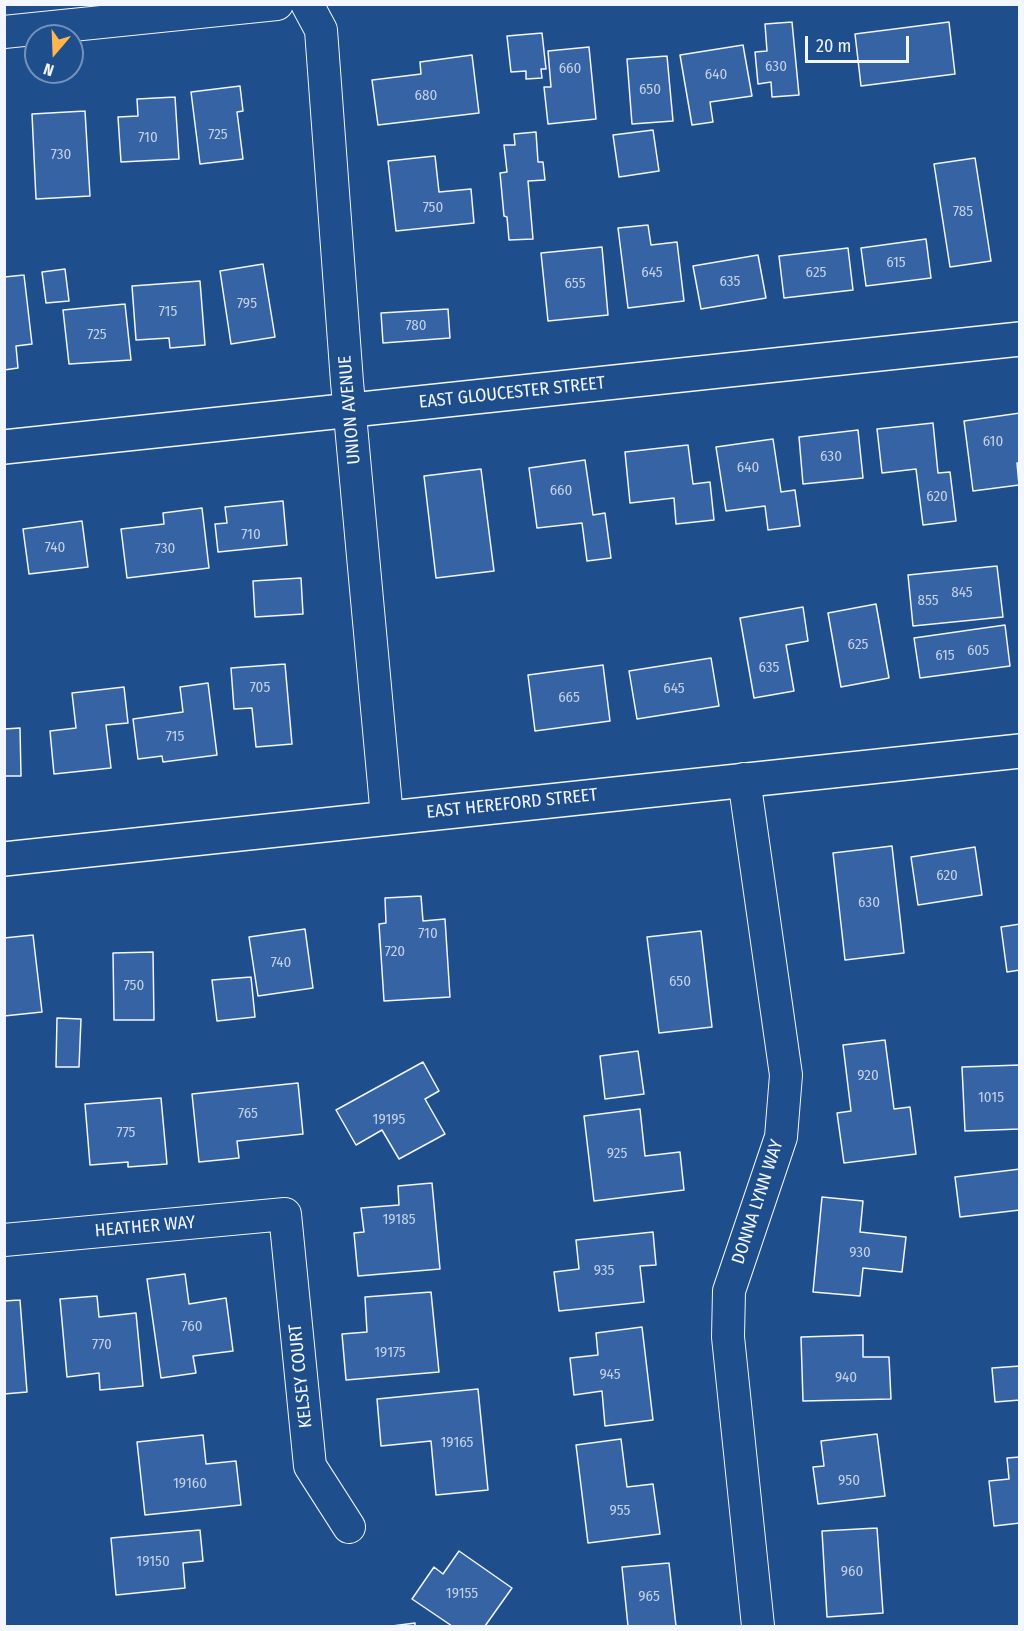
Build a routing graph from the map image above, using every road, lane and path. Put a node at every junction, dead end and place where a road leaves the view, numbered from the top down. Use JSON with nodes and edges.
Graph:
{"nodes":[{"id":1,"x":277,"y":4,"type":"edge"},
{"id":2,"x":307,"y":4,"type":"edge"},
{"id":3,"x":4,"y":32,"type":"edge"},
{"id":4,"x":1020,"y":339,"type":"edge"},
{"id":5,"x":350,"y":411,"type":"junction"},
{"id":6,"x":4,"y":447,"type":"edge"},
{"id":7,"x":1020,"y":751,"type":"edge"},
{"id":8,"x":744,"y":779,"type":"junction"},
{"id":9,"x":387,"y":817,"type":"junction"},
{"id":10,"x":4,"y":859,"type":"edge"},
{"id":11,"x":285,"y":1214,"type":"joint"},
{"id":12,"x":4,"y":1240,"type":"edge"},
{"id":13,"x":349,"y":1527,"type":"dead end"},
{"id":14,"x":758,"y":1626,"type":"edge"}],
"edges":[{"from":1,"to":3,"type":"street"},
{"from":2,"to":5,"type":"street","name":"UNION AVENUE"},
{"from":4,"to":5,"type":"street","name":"EAST GLOUCESTER STREET"},
{"from":5,"to":6,"type":"street","name":"EAST GLOUCESTER STREET"},
{"from":5,"to":9,"type":"street","name":"UNION AVENUE"},
{"from":7,"to":8,"type":"street","name":"EAST HEREFORD STREET"},
{"from":8,"to":9,"type":"street","name":"EAST HEREFORD STREET"},
{"from":8,"to":14,"type":"street","name":"DONNA LYNN WAY"},
{"from":9,"to":10,"type":"street","name":"EAST HEREFORD STREET"},
{"from":11,"to":12,"type":"street","name":"HEATHER WAY"},
{"from":11,"to":13,"type":"street","name":"KELSEY COURT"}]}
